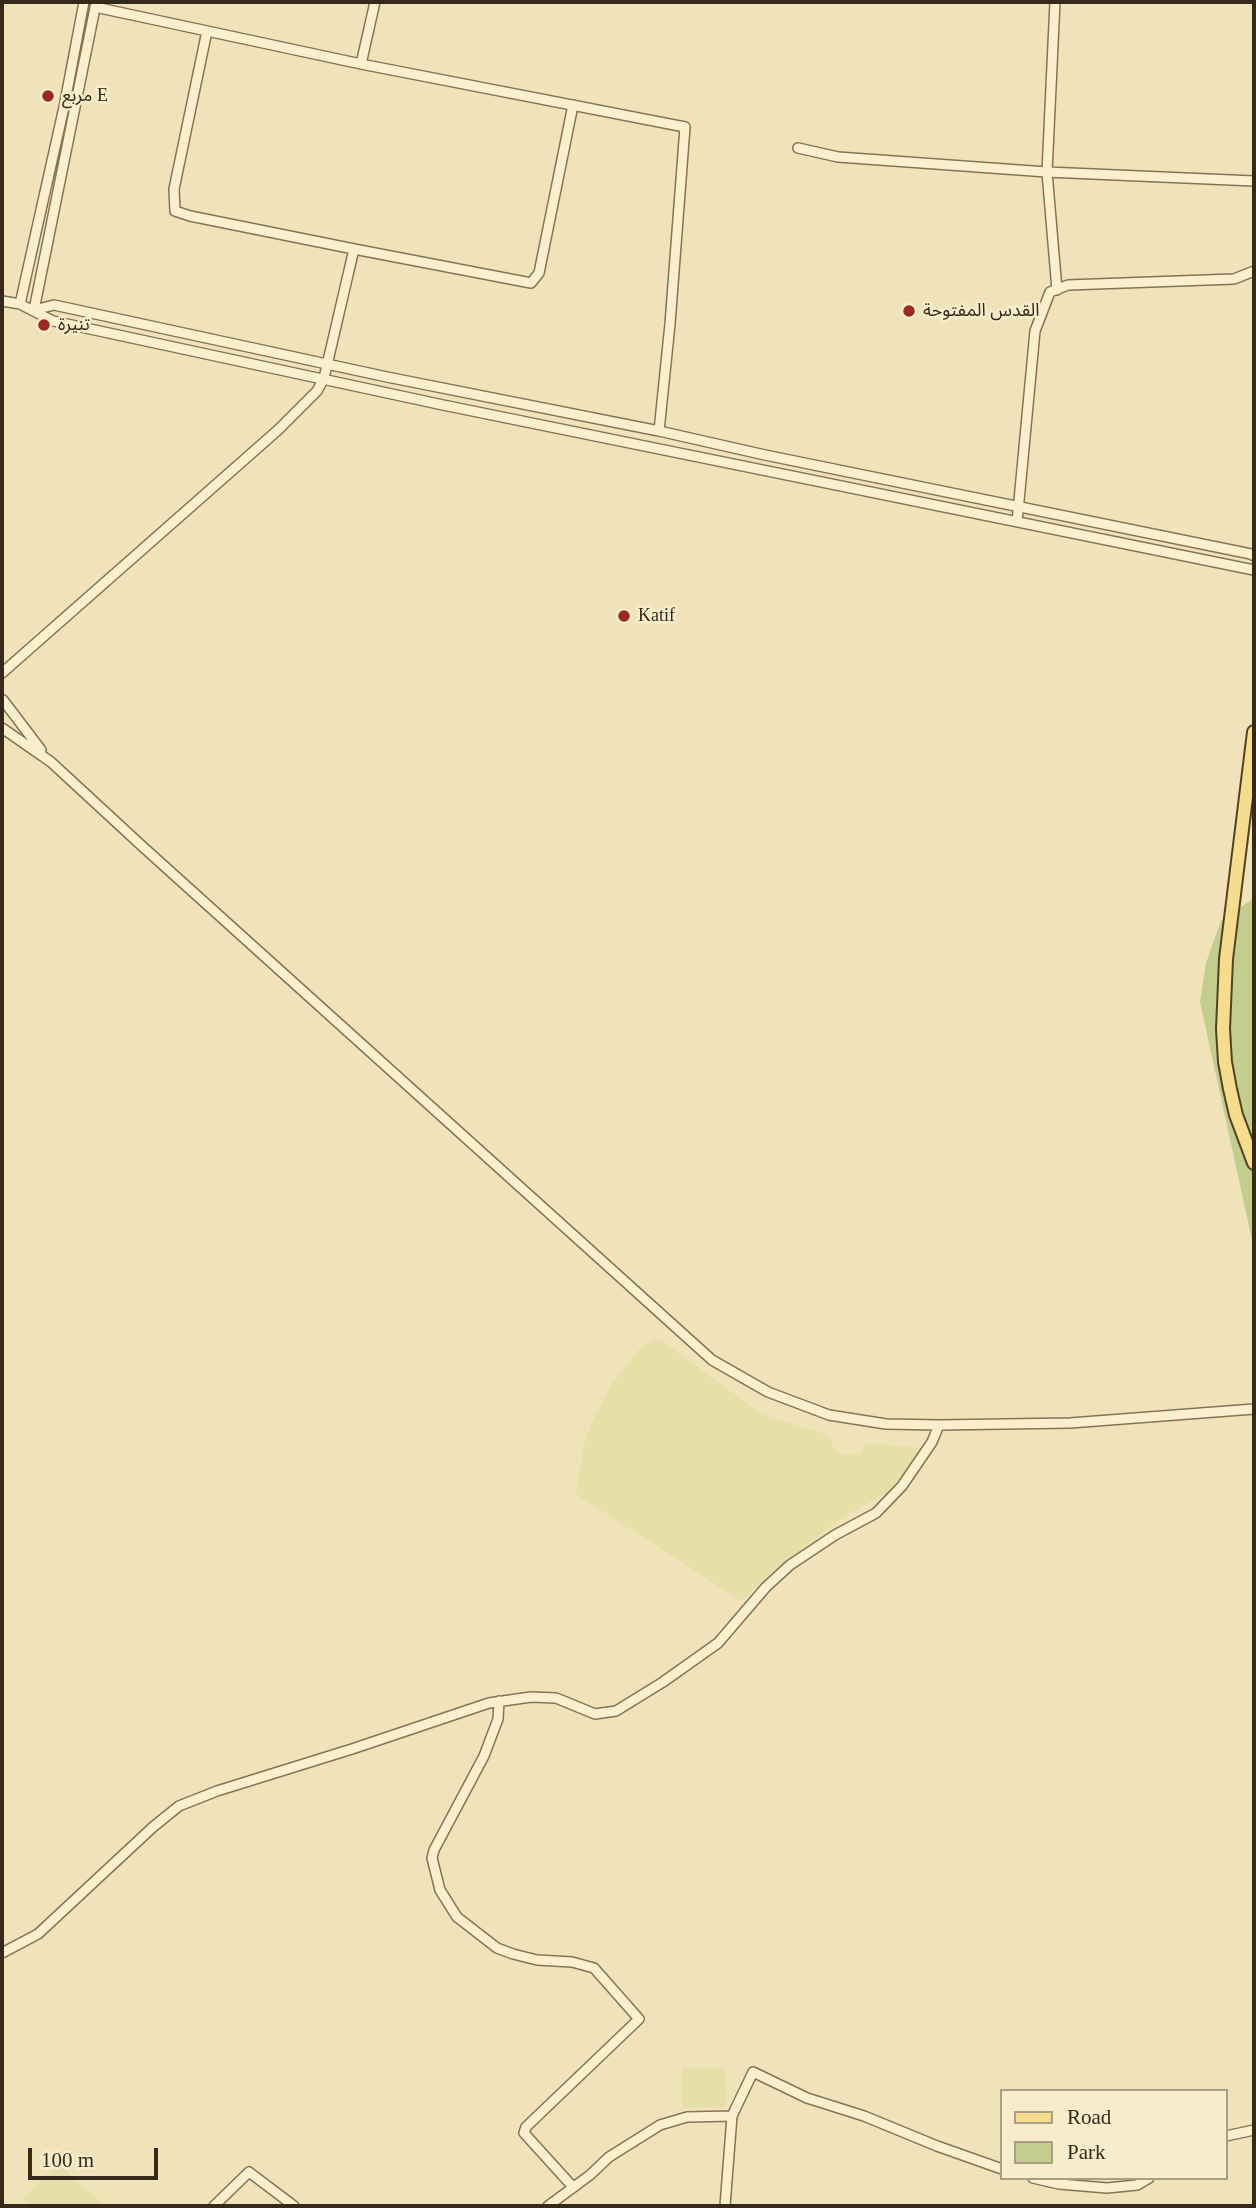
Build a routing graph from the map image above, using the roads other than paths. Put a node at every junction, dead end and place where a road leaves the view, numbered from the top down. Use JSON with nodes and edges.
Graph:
{"nodes":[{"id":1,"x":84,"y":2,"type":"edge"},
{"id":2,"x":375,"y":2,"type":"edge"},
{"id":3,"x":1055,"y":2,"type":"edge"},
{"id":4,"x":96,"y":4,"type":"edge"},
{"id":5,"x":207,"y":31,"type":"junction"},
{"id":6,"x":361,"y":64,"type":"junction"},
{"id":7,"x":573,"y":105,"type":"junction"},
{"id":8,"x":799,"y":148,"type":"dead end"},
{"id":9,"x":1047,"y":172,"type":"junction"},
{"id":10,"x":1254,"y":181,"type":"edge"},
{"id":11,"x":354,"y":250,"type":"junction"},
{"id":12,"x":1254,"y":271,"type":"edge"},
{"id":13,"x":1057,"y":290,"type":"junction"},
{"id":14,"x":2,"y":300,"type":"edge"},
{"id":15,"x":20,"y":304,"type":"junction"},
{"id":16,"x":34,"y":310,"type":"junction"},
{"id":17,"x":326,"y":362,"type":"junction"},
{"id":18,"x":324,"y":378,"type":"junction"},
{"id":19,"x":659,"y":431,"type":"junction"},
{"id":20,"x":1018,"y":506,"type":"junction"},
{"id":21,"x":1017,"y":522,"type":"junction"},
{"id":22,"x":1254,"y":556,"type":"edge"},
{"id":23,"x":1254,"y":570,"type":"edge"},
{"id":24,"x":2,"y":673,"type":"edge"},
{"id":25,"x":2,"y":698,"type":"edge"},
{"id":26,"x":2,"y":710,"type":"edge"},
{"id":27,"x":2,"y":728,"type":"edge"},
{"id":28,"x":1254,"y":732,"type":"edge"},
{"id":29,"x":51,"y":762,"type":"junction"},
{"id":30,"x":1254,"y":1163,"type":"edge"},
{"id":31,"x":1254,"y":1409,"type":"edge"},
{"id":32,"x":939,"y":1425,"type":"junction"},
{"id":33,"x":499,"y":1701,"type":"junction"},
{"id":34,"x":2,"y":1953,"type":"edge"},
{"id":35,"x":733,"y":2116,"type":"junction"},
{"id":36,"x":1254,"y":2130,"type":"edge"},
{"id":37,"x":1228,"y":2136,"type":"edge"},
{"id":38,"x":1000,"y":2168,"type":"edge"},
{"id":39,"x":1044,"y":2180,"type":"edge"},
{"id":40,"x":1146,"y":2180,"type":"edge"},
{"id":41,"x":573,"y":2187,"type":"junction"},
{"id":42,"x":214,"y":2206,"type":"edge"},
{"id":43,"x":294,"y":2206,"type":"edge"},
{"id":44,"x":548,"y":2206,"type":"edge"},
{"id":45,"x":725,"y":2206,"type":"edge"}],
"edges":[{"from":1,"to":15,"type":"street"},
{"from":2,"to":6,"type":"street"},
{"from":3,"to":9,"type":"street"},
{"from":4,"to":5,"type":"street"},
{"from":4,"to":16,"type":"street"},
{"from":5,"to":6,"type":"street"},
{"from":5,"to":11,"type":"street"},
{"from":6,"to":7,"type":"street"},
{"from":7,"to":11,"type":"street"},
{"from":7,"to":19,"type":"street"},
{"from":8,"to":9,"type":"street"},
{"from":9,"to":10,"type":"street"},
{"from":9,"to":13,"type":"street"},
{"from":11,"to":17,"type":"street"},
{"from":12,"to":13,"type":"street"},
{"from":13,"to":20,"type":"street"},
{"from":14,"to":15,"type":"street"},
{"from":15,"to":16,"type":"street"},
{"from":16,"to":17,"type":"street"},
{"from":16,"to":18,"type":"street"},
{"from":17,"to":18,"type":"street"},
{"from":17,"to":19,"type":"street"},
{"from":18,"to":21,"type":"street"},
{"from":18,"to":24,"type":"street"},
{"from":19,"to":20,"type":"street"},
{"from":20,"to":21,"type":"street"},
{"from":20,"to":22,"type":"street"},
{"from":21,"to":23,"type":"street"},
{"from":25,"to":26,"type":"street"},
{"from":25,"to":29,"type":"street"},
{"from":27,"to":29,"type":"street"},
{"from":28,"to":30,"type":"main road"},
{"from":29,"to":32,"type":"street"},
{"from":31,"to":32,"type":"street"},
{"from":32,"to":33,"type":"street"},
{"from":33,"to":34,"type":"street"},
{"from":33,"to":41,"type":"street"},
{"from":35,"to":38,"type":"street"},
{"from":35,"to":41,"type":"street"},
{"from":35,"to":45,"type":"street"},
{"from":36,"to":37,"type":"street"},
{"from":39,"to":40,"type":"street"},
{"from":41,"to":44,"type":"street"},
{"from":42,"to":43,"type":"street"}]}
